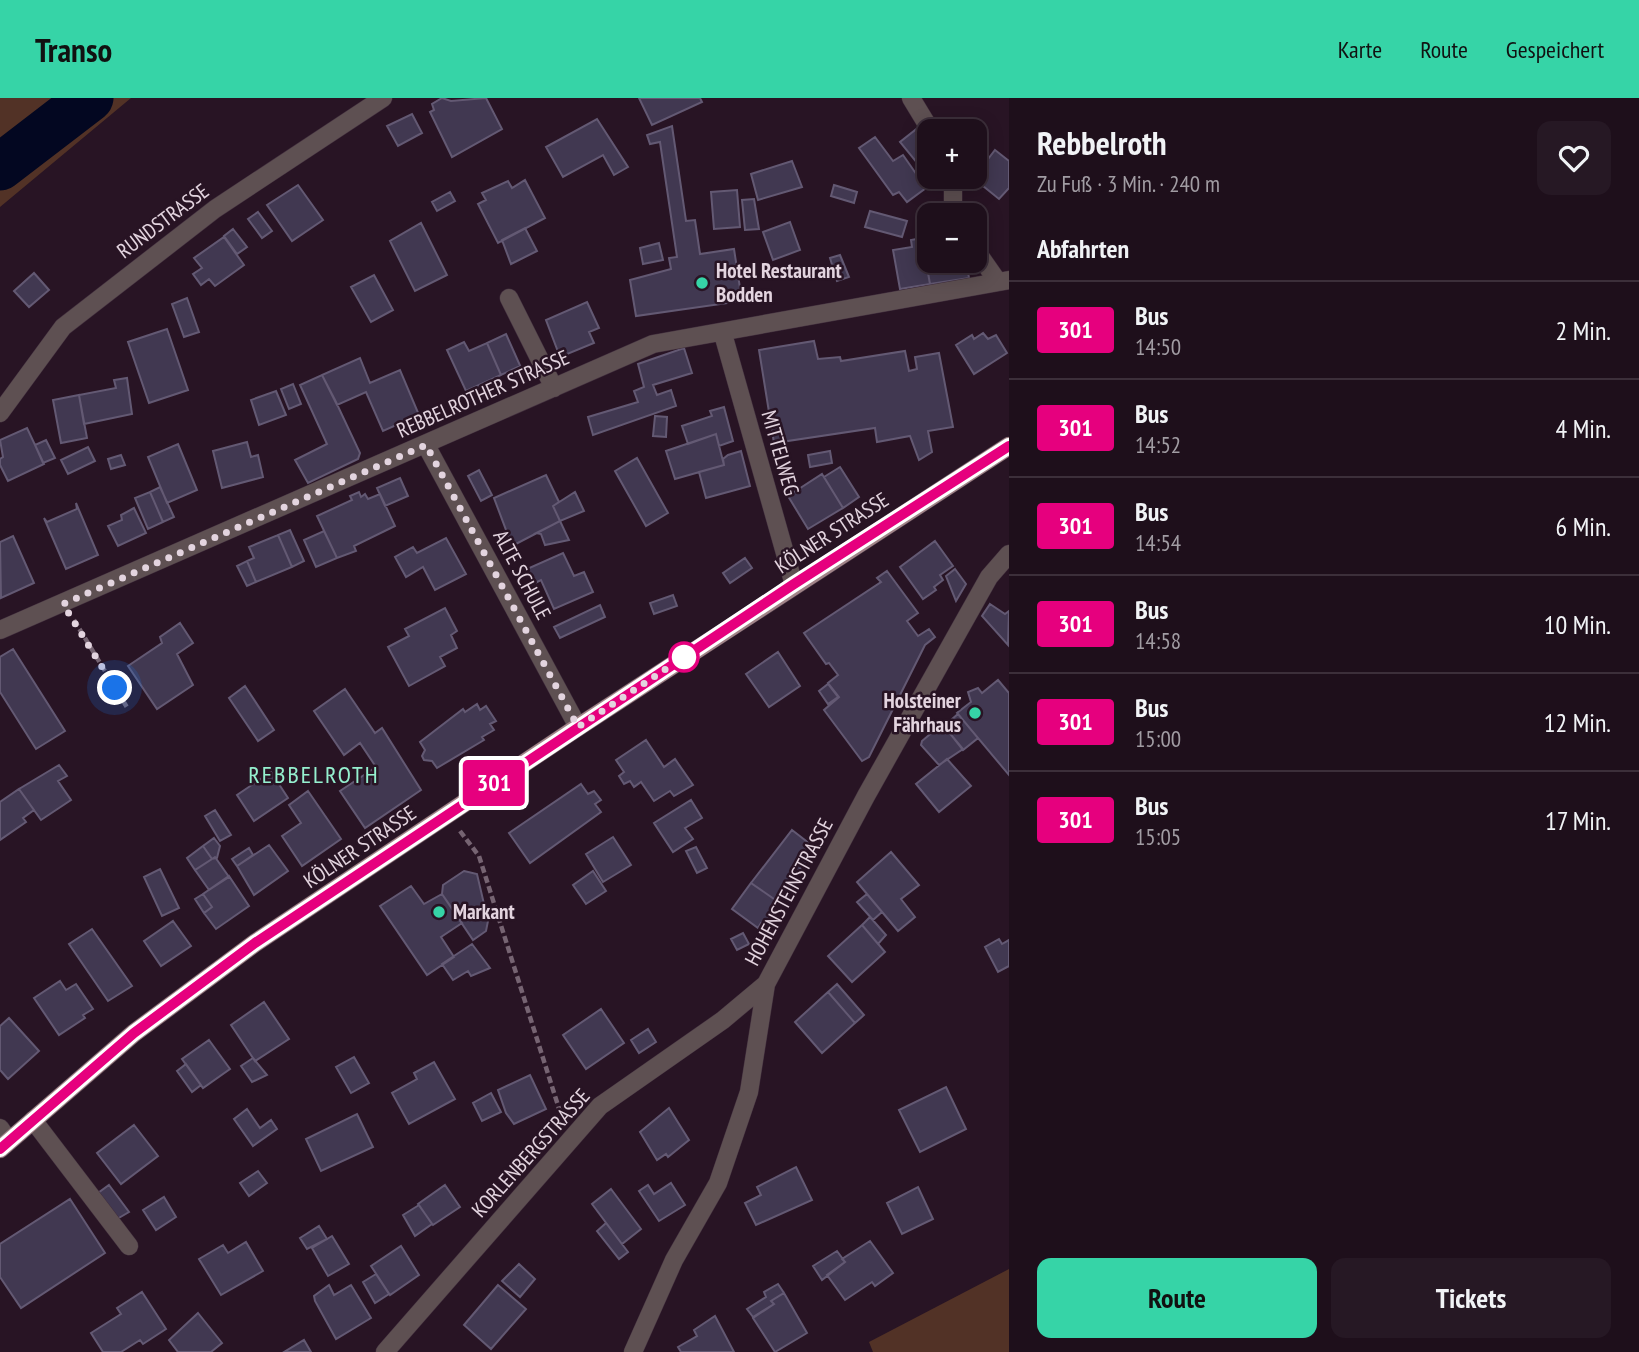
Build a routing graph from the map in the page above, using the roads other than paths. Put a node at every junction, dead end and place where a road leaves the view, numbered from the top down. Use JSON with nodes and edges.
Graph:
{"nodes":[{"id":1,"x":383,"y":98,"type":"edge"},
{"id":2,"x":911,"y":98,"type":"edge"},
{"id":3,"x":924,"y":119,"type":"edge"},
{"id":4,"x":987,"y":262,"type":"edge"},
{"id":5,"x":1004,"y":281,"type":"edge"},
{"id":6,"x":509,"y":298,"type":"dead end"},
{"id":7,"x":723,"y":334,"type":"junction"},
{"id":8,"x":554,"y":387,"type":"junction"},
{"id":9,"x":0,"y":413,"type":"edge"},
{"id":10,"x":426,"y":445,"type":"junction"},
{"id":11,"x":1009,"y":446,"type":"edge"},
{"id":12,"x":1009,"y":554,"type":"edge"},
{"id":13,"x":794,"y":584,"type":"junction"},
{"id":14,"x":0,"y":631,"type":"edge"},
{"id":15,"x":578,"y":727,"type":"junction"},
{"id":16,"x":765,"y":984,"type":"junction"},
{"id":17,"x":33,"y":1120,"type":"junction"},
{"id":18,"x":3,"y":1139,"type":"edge"},
{"id":19,"x":129,"y":1246,"type":"dead end"},
{"id":20,"x":385,"y":1352,"type":"edge"},
{"id":21,"x":633,"y":1352,"type":"edge"}],
"edges":[{"from":1,"to":9,"type":"street","name":"RUNDSTRASSE"},
{"from":2,"to":3,"type":"street"},
{"from":4,"to":5,"type":"street"},
{"from":5,"to":7,"type":"street","name":"REBBELROTHER STRASSE"},
{"from":6,"to":8,"type":"street"},
{"from":7,"to":8,"type":"street","name":"REBBELROTHER STRASSE"},
{"from":7,"to":13,"type":"street","name":"MITTELWEG"},
{"from":8,"to":10,"type":"street","name":"REBBELROTHER STRASSE"},
{"from":10,"to":14,"type":"street","name":"REBBELROTHER STRASSE"},
{"from":10,"to":15,"type":"street","name":"ALTE SCHULE"},
{"from":11,"to":13,"type":"main road","name":"KÖLNER STRASSE"},
{"from":12,"to":16,"type":"street","name":"HOHENSTEINSTRASSE"},
{"from":13,"to":15,"type":"main road","name":"KÖLNER STRASSE"},
{"from":15,"to":17,"type":"main road","name":"KÖLNER STRASSE"},
{"from":16,"to":20,"type":"street","name":"KORLENBERGSTRASSE"},
{"from":16,"to":21,"type":"street","name":"HOHENSTEINSTRASSE"},
{"from":17,"to":18,"type":"main road","name":"KÖLNER STRASSE"},
{"from":17,"to":19,"type":"street"}]}
